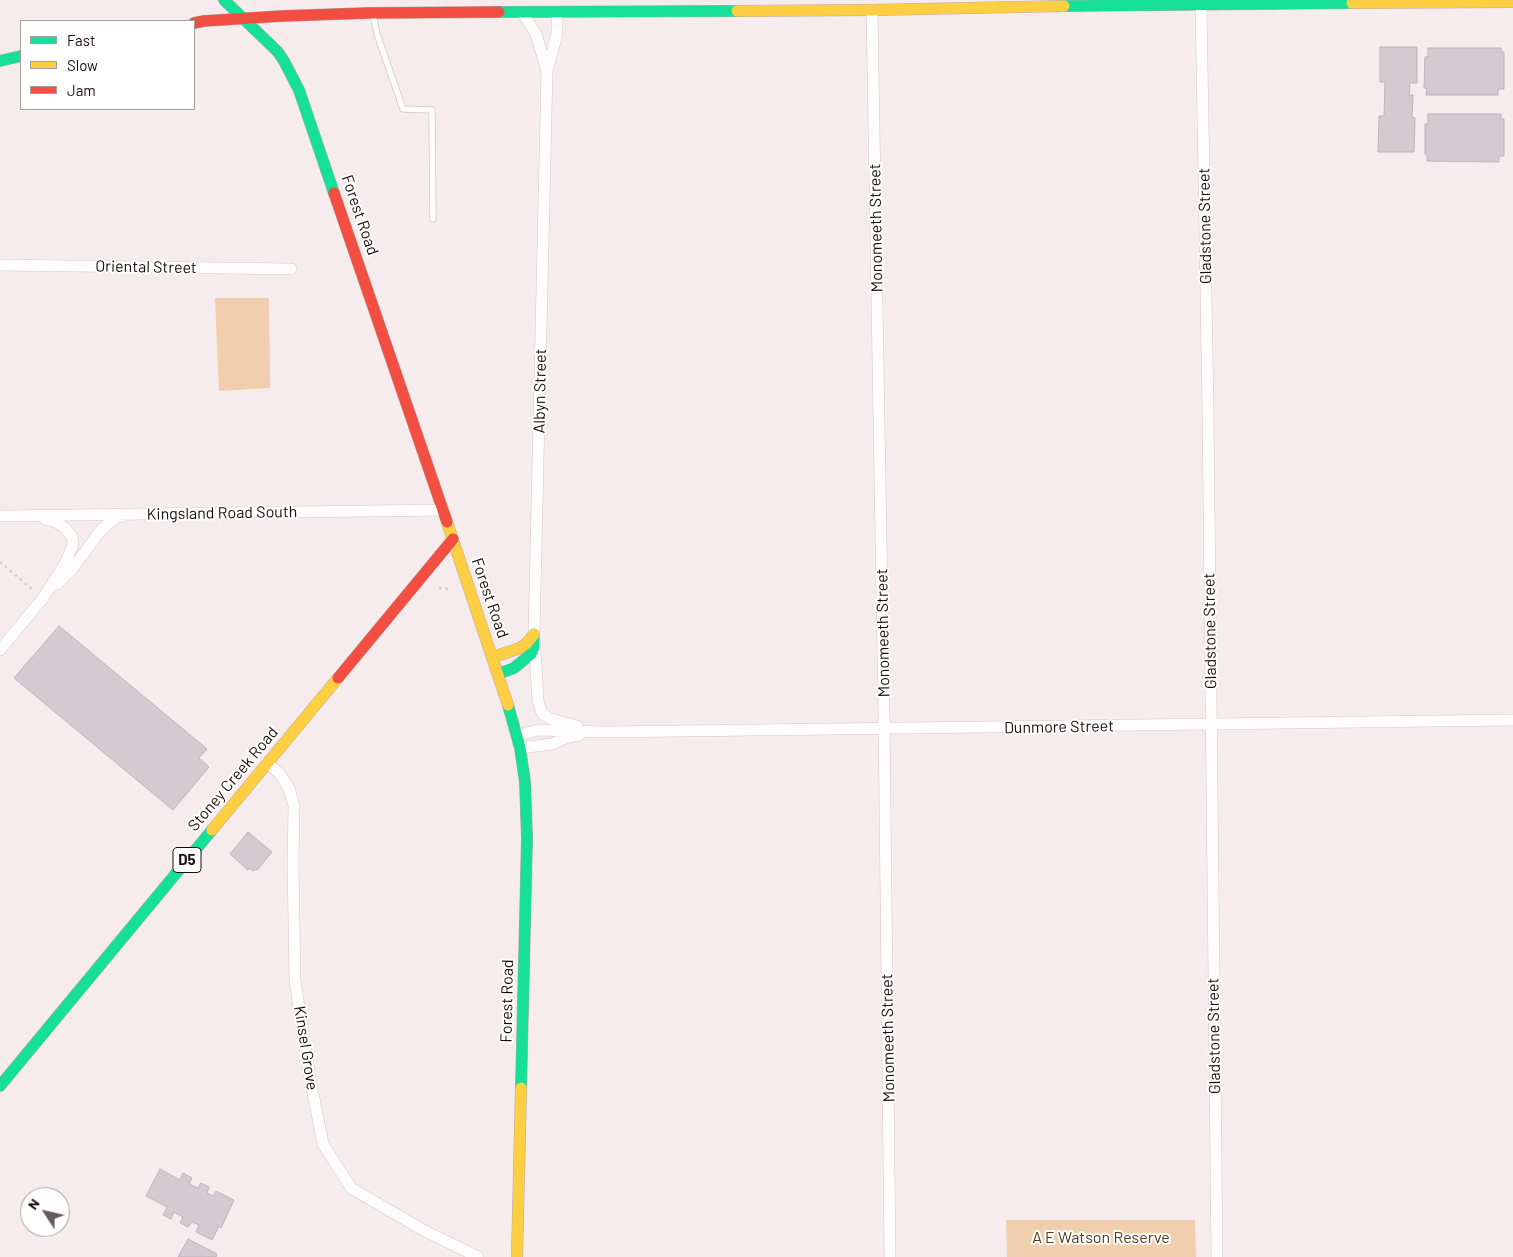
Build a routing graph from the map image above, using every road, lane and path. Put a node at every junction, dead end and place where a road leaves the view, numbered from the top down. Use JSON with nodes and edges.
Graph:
{"nodes":[{"id":1,"x":224,"y":0,"type":"edge"},
{"id":2,"x":1369,"y":1,"type":"edge"},
{"id":3,"x":1038,"y":3,"type":"edge"},
{"id":4,"x":1183,"y":3,"type":"edge"},
{"id":5,"x":1512,"y":4,"type":"edge"},
{"id":6,"x":899,"y":5,"type":"edge"},
{"id":7,"x":1201,"y":5,"type":"junction"},
{"id":8,"x":550,"y":8,"type":"edge"},
{"id":9,"x":872,"y":10,"type":"junction"},
{"id":10,"x":522,"y":12,"type":"junction"},
{"id":11,"x":373,"y":13,"type":"junction"},
{"id":12,"x":243,"y":19,"type":"junction"},
{"id":13,"x":195,"y":23,"type":"edge"},
{"id":14,"x":20,"y":56,"type":"edge"},
{"id":15,"x":0,"y":61,"type":"edge"},
{"id":16,"x":547,"y":70,"type":"junction"},
{"id":17,"x":433,"y":219,"type":"dead end"},
{"id":18,"x":0,"y":265,"type":"edge"},
{"id":19,"x":291,"y":269,"type":"dead end"},
{"id":20,"x":444,"y":510,"type":"junction"},
{"id":21,"x":140,"y":514,"type":"junction"},
{"id":22,"x":2,"y":516,"type":"edge"},
{"id":23,"x":452,"y":539,"type":"junction"},
{"id":24,"x":0,"y":562,"type":"edge"},
{"id":25,"x":439,"y":588,"type":"dead end"},
{"id":26,"x":448,"y":589,"type":"dead end"},
{"id":27,"x":42,"y":598,"type":"junction"},
{"id":28,"x":534,"y":634,"type":"junction"},
{"id":29,"x":0,"y":650,"type":"edge"},
{"id":30,"x":493,"y":657,"type":"junction"},
{"id":31,"x":498,"y":674,"type":"junction"},
{"id":32,"x":541,"y":711,"type":"joint"},
{"id":33,"x":1513,"y":720,"type":"edge"},
{"id":34,"x":1210,"y":725,"type":"junction"},
{"id":35,"x":884,"y":729,"type":"junction"},
{"id":36,"x":605,"y":732,"type":"junction"},
{"id":37,"x":517,"y":735,"type":"junction"},
{"id":38,"x":520,"y":748,"type":"junction"},
{"id":39,"x":268,"y":763,"type":"junction"},
{"id":40,"x":2,"y":1078,"type":"edge"},
{"id":41,"x":478,"y":1257,"type":"edge"},
{"id":42,"x":517,"y":1257,"type":"edge"},
{"id":43,"x":890,"y":1257,"type":"edge"},
{"id":44,"x":1217,"y":1257,"type":"edge"}],
"edges":[{"from":1,"to":12,"type":"main road","name":"Forest Road"},
{"from":2,"to":5,"type":"main road"},
{"from":2,"to":7,"type":"main road"},
{"from":3,"to":4,"type":"main road"},
{"from":3,"to":6,"type":"main road"},
{"from":4,"to":7,"type":"main road"},
{"from":6,"to":9,"type":"main road"},
{"from":7,"to":34,"type":"street","name":"Gladstone Street"},
{"from":8,"to":9,"type":"main road"},
{"from":8,"to":10,"type":"main road"},
{"from":8,"to":16,"type":"street","name":"Albyn Street"},
{"from":9,"to":35,"type":"street","name":"Monomeeth Street"},
{"from":10,"to":11,"type":"main road"},
{"from":10,"to":16,"type":"street","name":"Albyn Street"},
{"from":11,"to":12,"type":"main road"},
{"from":11,"to":17,"type":"lane"},
{"from":12,"to":13,"type":"main road"},
{"from":12,"to":20,"type":"main road","name":"Forest Road"},
{"from":14,"to":15,"type":"main road"},
{"from":16,"to":28,"type":"street","name":"Albyn Street"},
{"from":18,"to":19,"type":"street","name":"Oriental Street"},
{"from":20,"to":21,"type":"street","name":"Kingsland Road South"},
{"from":20,"to":23,"type":"main road","name":"Forest Road"},
{"from":21,"to":22,"type":"street","name":"Kingsland Road South"},
{"from":21,"to":27,"type":"street"},
{"from":22,"to":27,"type":"street"},
{"from":23,"to":30,"type":"main road","name":"Forest Road"},
{"from":23,"to":39,"type":"main road","name":"Stoney Creek Road","number":"D5"},
{"from":24,"to":27,"type":"path"},
{"from":25,"to":26,"type":"path"},
{"from":27,"to":29,"type":"street"},
{"from":28,"to":30,"type":"main road"},
{"from":28,"to":31,"type":"main road"},
{"from":28,"to":32,"type":"street","name":"Albyn Street"},
{"from":30,"to":31,"type":"main road","name":"Forest Road"},
{"from":31,"to":37,"type":"main road","name":"Forest Road"},
{"from":32,"to":36,"type":"street","name":"Dunmore Street"},
{"from":33,"to":34,"type":"street","name":"Dunmore Street"},
{"from":34,"to":35,"type":"street","name":"Dunmore Street"},
{"from":34,"to":44,"type":"street","name":"Gladstone Street"},
{"from":35,"to":36,"type":"street","name":"Dunmore Street"},
{"from":35,"to":43,"type":"street","name":"Monomeeth Street"},
{"from":36,"to":37,"type":"street","name":"Dunmore Street"},
{"from":36,"to":38,"type":"street","name":"Dunmore Street"},
{"from":37,"to":38,"type":"main road","name":"Forest Road"},
{"from":38,"to":42,"type":"main road","name":"Forest Road"},
{"from":39,"to":40,"type":"main road","name":"Stoney Creek Road","number":"D5"},
{"from":39,"to":41,"type":"street","name":"Kinsel Grove"}]}
